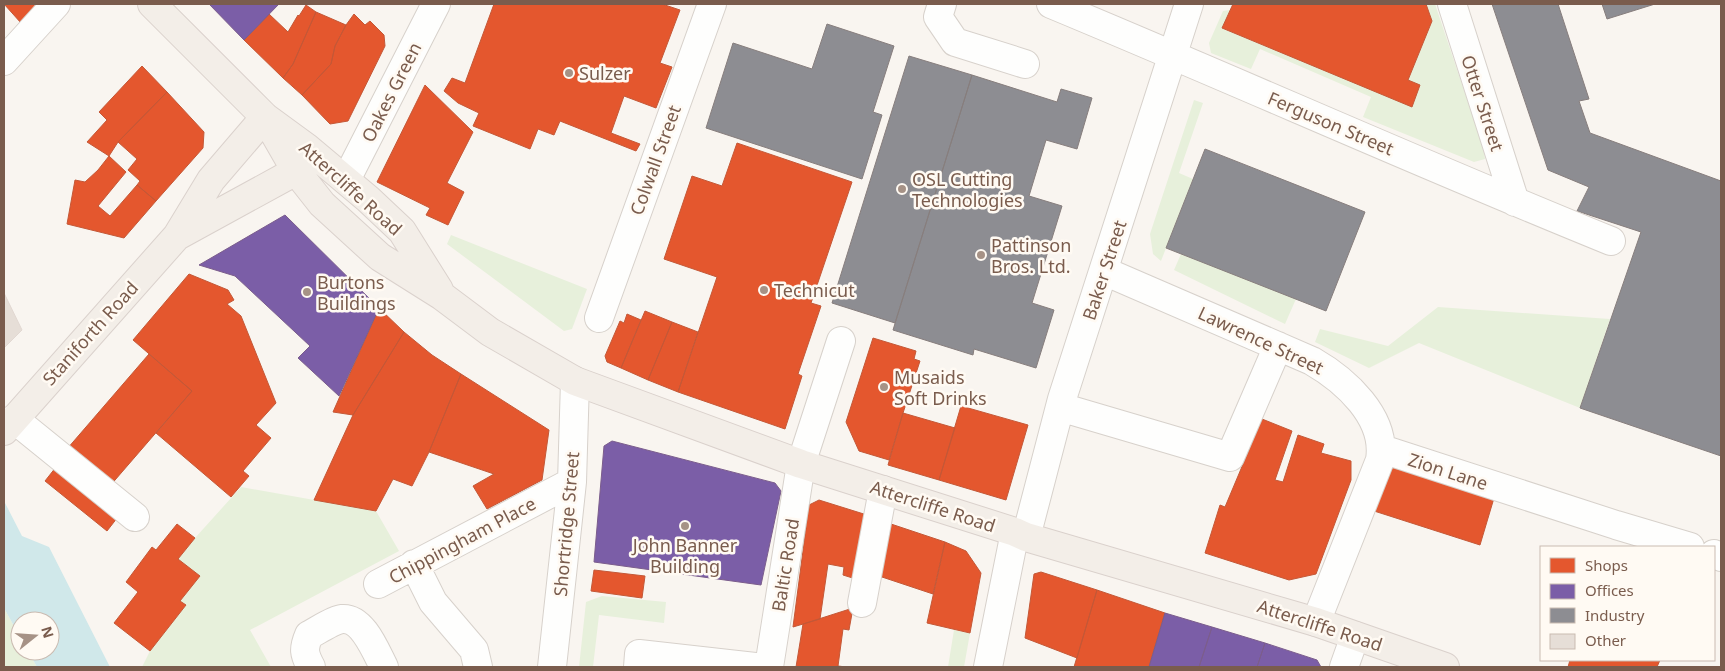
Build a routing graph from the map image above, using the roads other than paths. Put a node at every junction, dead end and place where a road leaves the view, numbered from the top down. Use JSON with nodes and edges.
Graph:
{"nodes":[{"id":1,"x":56,"y":4,"type":"edge"},
{"id":2,"x":152,"y":4,"type":"edge"},
{"id":3,"x":436,"y":4,"type":"edge"},
{"id":4,"x":712,"y":4,"type":"edge"},
{"id":5,"x":942,"y":4,"type":"edge"},
{"id":6,"x":1051,"y":4,"type":"edge"},
{"id":7,"x":1190,"y":4,"type":"edge"},
{"id":8,"x":1452,"y":4,"type":"edge"},
{"id":9,"x":1173,"y":54,"type":"junction"},
{"id":10,"x":4,"y":60,"type":"edge"},
{"id":11,"x":1025,"y":64,"type":"dead end"},
{"id":12,"x":265,"y":116,"type":"junction"},
{"id":13,"x":301,"y":159,"type":"junction"},
{"id":14,"x":346,"y":180,"type":"junction"},
{"id":15,"x":1515,"y":202,"type":"junction"},
{"id":16,"x":177,"y":236,"type":"junction"},
{"id":17,"x":1611,"y":241,"type":"dead end"},
{"id":18,"x":1104,"y":270,"type":"junction"},
{"id":19,"x":442,"y":296,"type":"junction"},
{"id":20,"x":599,"y":318,"type":"dead end"},
{"id":21,"x":841,"y":341,"type":"dead end"},
{"id":22,"x":1278,"y":346,"type":"junction"},
{"id":23,"x":575,"y":380,"type":"junction"},
{"id":24,"x":1060,"y":407,"type":"junction"},
{"id":25,"x":9,"y":425,"type":"edge"},
{"id":26,"x":1382,"y":450,"type":"junction"},
{"id":27,"x":801,"y":464,"type":"junction"},
{"id":28,"x":572,"y":482,"type":"junction"},
{"id":29,"x":883,"y":490,"type":"junction"},
{"id":30,"x":135,"y":517,"type":"dead end"},
{"id":31,"x":1020,"y":534,"type":"junction"},
{"id":32,"x":1687,"y":546,"type":"edge"},
{"id":33,"x":414,"y":564,"type":"junction"},
{"id":34,"x":378,"y":584,"type":"dead end"},
{"id":35,"x":862,"y":603,"type":"dead end"},
{"id":36,"x":1316,"y":622,"type":"junction"},
{"id":37,"x":1355,"y":636,"type":"junction"},
{"id":38,"x":311,"y":667,"type":"edge"},
{"id":39,"x":384,"y":667,"type":"edge"},
{"id":40,"x":478,"y":667,"type":"edge"},
{"id":41,"x":552,"y":667,"type":"edge"},
{"id":42,"x":638,"y":667,"type":"edge"},
{"id":43,"x":755,"y":667,"type":"edge"},
{"id":44,"x":769,"y":667,"type":"edge"},
{"id":45,"x":988,"y":667,"type":"edge"},
{"id":46,"x":1344,"y":667,"type":"edge"},
{"id":47,"x":1445,"y":667,"type":"edge"}],
"edges":[{"from":1,"to":10,"type":"street"},
{"from":2,"to":12,"type":"main road","name":"Attercliffe Road"},
{"from":3,"to":14,"type":"street","name":"Oakes Green"},
{"from":4,"to":20,"type":"street","name":"Colwall Street"},
{"from":5,"to":11,"type":"street"},
{"from":6,"to":9,"type":"street","name":"Ferguson Street"},
{"from":7,"to":9,"type":"street","name":"Baker Street"},
{"from":8,"to":15,"type":"street","name":"Otter Street"},
{"from":9,"to":15,"type":"street","name":"Ferguson Street"},
{"from":9,"to":18,"type":"street","name":"Baker Street"},
{"from":12,"to":13,"type":"main road","name":"Attercliffe Road"},
{"from":12,"to":16,"type":"main road","name":"Staniforth Road"},
{"from":13,"to":14,"type":"main road","name":"Attercliffe Road"},
{"from":13,"to":16,"type":"main road","name":"Staniforth Road"},
{"from":13,"to":19,"type":"main road","name":"Attercliffe Road"},
{"from":14,"to":19,"type":"main road","name":"Attercliffe Road"},
{"from":15,"to":17,"type":"street","name":"Ferguson Street"},
{"from":16,"to":25,"type":"main road","name":"Staniforth Road"},
{"from":18,"to":22,"type":"street","name":"Lawrence Street"},
{"from":18,"to":24,"type":"street","name":"Baker Street"},
{"from":19,"to":23,"type":"main road","name":"Attercliffe Road"},
{"from":21,"to":27,"type":"street","name":"Baltic Road"},
{"from":22,"to":24,"type":"street"},
{"from":22,"to":26,"type":"street","name":"Lawrence Street"},
{"from":23,"to":27,"type":"main road","name":"Attercliffe Road"},
{"from":23,"to":28,"type":"street","name":"Shortridge Street"},
{"from":24,"to":31,"type":"street","name":"Baker Street"},
{"from":25,"to":30,"type":"street"},
{"from":26,"to":32,"type":"street","name":"Zion Lane"},
{"from":26,"to":36,"type":"street"},
{"from":27,"to":29,"type":"main road","name":"Attercliffe Road"},
{"from":27,"to":44,"type":"street","name":"Baltic Road"},
{"from":28,"to":33,"type":"street","name":"Chippingham Place"},
{"from":28,"to":41,"type":"street","name":"Shortridge Street"},
{"from":29,"to":31,"type":"main road","name":"Attercliffe Road"},
{"from":29,"to":35,"type":"street"},
{"from":31,"to":36,"type":"main road","name":"Attercliffe Road"},
{"from":31,"to":45,"type":"street","name":"Baker Street"},
{"from":33,"to":34,"type":"street","name":"Chippingham Place"},
{"from":33,"to":40,"type":"street"},
{"from":36,"to":37,"type":"main road","name":"Attercliffe Road"},
{"from":37,"to":46,"type":"street"},
{"from":37,"to":47,"type":"main road","name":"Attercliffe Road"},
{"from":38,"to":39,"type":"street"},
{"from":42,"to":43,"type":"street"}]}
